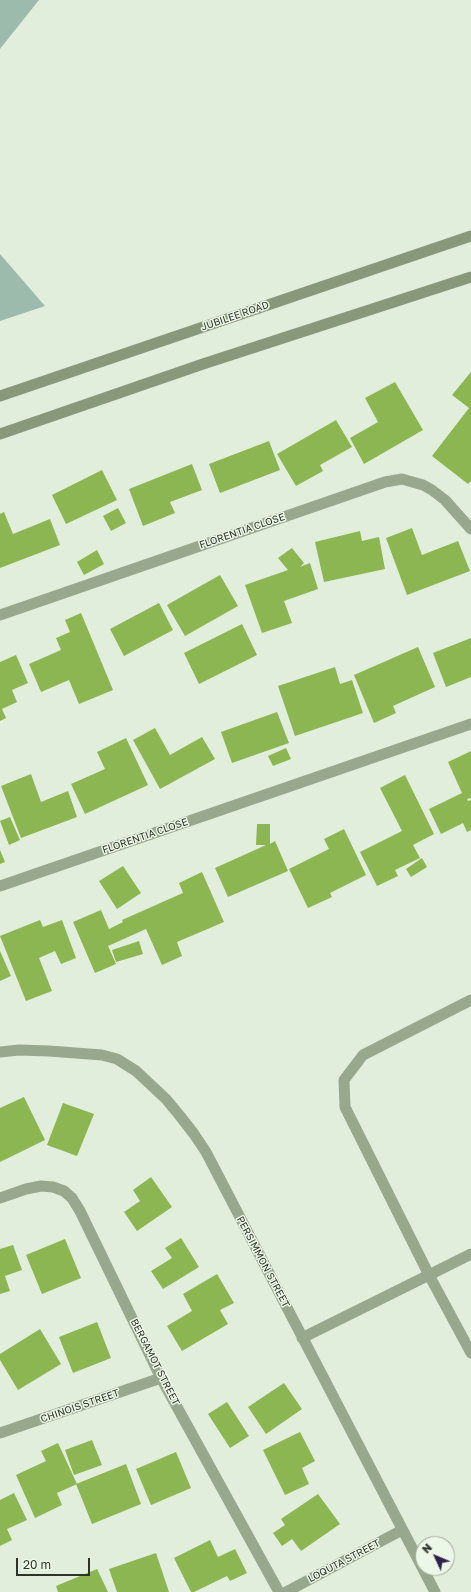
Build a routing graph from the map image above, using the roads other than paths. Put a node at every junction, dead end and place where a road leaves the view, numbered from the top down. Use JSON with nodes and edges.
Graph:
{"nodes":[{"id":1,"x":471,"y":236,"type":"edge"},
{"id":2,"x":471,"y":277,"type":"edge"},
{"id":3,"x":0,"y":396,"type":"edge"},
{"id":4,"x":0,"y":434,"type":"edge"},
{"id":5,"x":471,"y":529,"type":"edge"},
{"id":6,"x":0,"y":615,"type":"edge"},
{"id":7,"x":471,"y":724,"type":"edge"},
{"id":8,"x":0,"y":886,"type":"edge"},
{"id":9,"x":471,"y":1000,"type":"edge"},
{"id":10,"x":0,"y":1052,"type":"edge"},
{"id":11,"x":0,"y":1198,"type":"edge"},
{"id":12,"x":471,"y":1254,"type":"edge"},
{"id":13,"x":429,"y":1275,"type":"junction"},
{"id":14,"x":302,"y":1338,"type":"junction"},
{"id":15,"x":471,"y":1353,"type":"edge"},
{"id":16,"x":161,"y":1378,"type":"junction"},
{"id":17,"x":0,"y":1433,"type":"edge"},
{"id":18,"x":402,"y":1530,"type":"junction"},
{"id":19,"x":279,"y":1592,"type":"edge"},
{"id":20,"x":286,"y":1592,"type":"edge"},
{"id":21,"x":434,"y":1592,"type":"edge"}],
"edges":[{"from":1,"to":3,"type":"main road","name":"JUBILEE ROAD"},
{"from":2,"to":4,"type":"main road"},
{"from":5,"to":6,"type":"street","name":"FLORENTIA CLOSE"},
{"from":7,"to":8,"type":"street","name":"FLORENTIA CLOSE"},
{"from":9,"to":13,"type":"street"},
{"from":10,"to":14,"type":"street","name":"PERSIMMON STREET"},
{"from":11,"to":16,"type":"street","name":"BERGAMOT STREET"},
{"from":12,"to":13,"type":"street"},
{"from":13,"to":14,"type":"street"},
{"from":13,"to":15,"type":"street"},
{"from":14,"to":18,"type":"street","name":"PERSIMMON STREET"},
{"from":16,"to":17,"type":"street","name":"CHINOIS STREET"},
{"from":16,"to":19,"type":"street","name":"BERGAMOT STREET"},
{"from":18,"to":20,"type":"street","name":"LOQUTA STREET"},
{"from":18,"to":21,"type":"street","name":"PERSIMMON STREET"}]}
